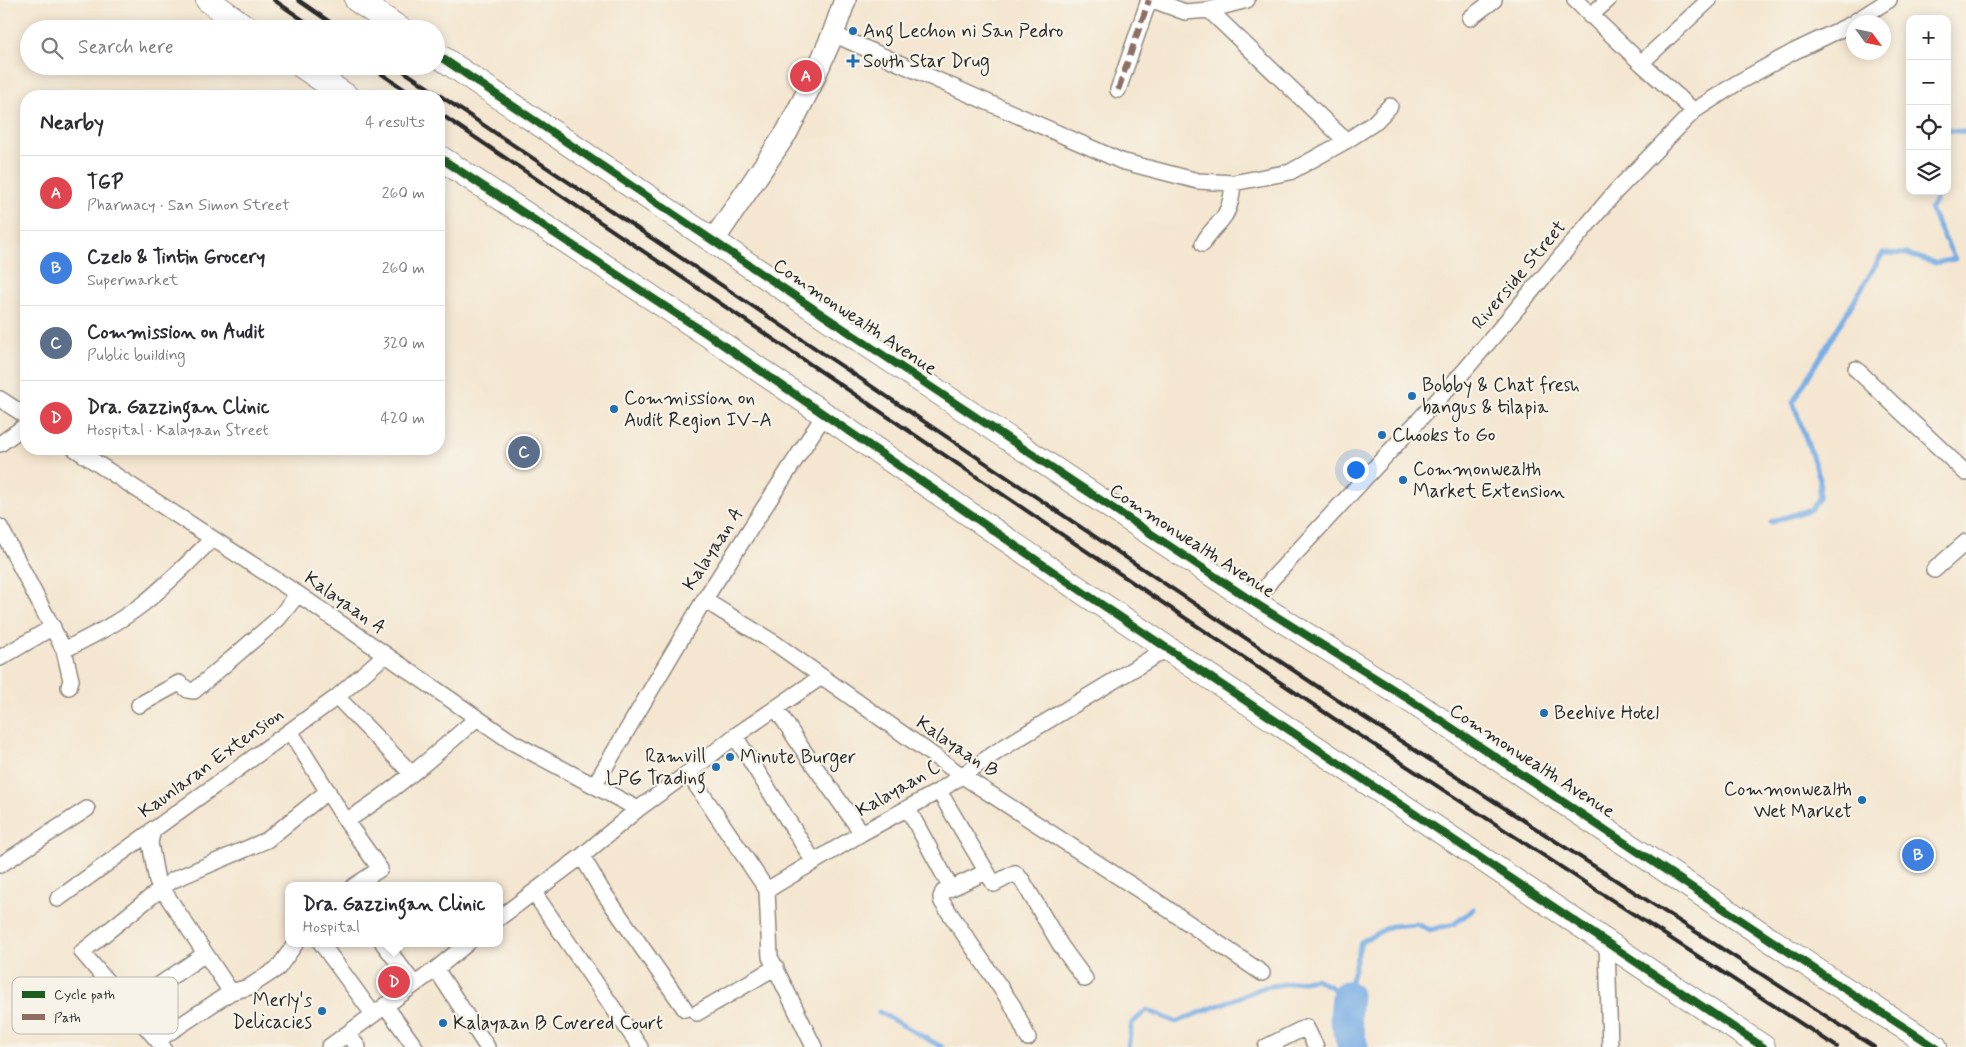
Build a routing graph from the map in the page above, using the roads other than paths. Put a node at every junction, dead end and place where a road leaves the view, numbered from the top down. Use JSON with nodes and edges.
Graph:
{"nodes":[{"id":1,"x":208,"y":0,"type":"edge"},
{"id":2,"x":357,"y":0,"type":"edge"},
{"id":3,"x":845,"y":0,"type":"edge"},
{"id":4,"x":1151,"y":0,"type":"edge"},
{"id":5,"x":1246,"y":0,"type":"edge"},
{"id":6,"x":1494,"y":0,"type":"edge"},
{"id":7,"x":1575,"y":0,"type":"edge"},
{"id":8,"x":1608,"y":0,"type":"edge"},
{"id":9,"x":1709,"y":0,"type":"edge"},
{"id":10,"x":1890,"y":0,"type":"edge"},
{"id":11,"x":1209,"y":10,"type":"junction"},
{"id":12,"x":1867,"y":15,"type":"edge"},
{"id":13,"x":1590,"y":16,"type":"junction"},
{"id":14,"x":1470,"y":18,"type":"dead end"},
{"id":15,"x":236,"y":20,"type":"edge"},
{"id":16,"x":387,"y":20,"type":"edge"},
{"id":17,"x":1846,"y":27,"type":"edge"},
{"id":18,"x":833,"y":34,"type":"junction"},
{"id":19,"x":445,"y":60,"type":"edge"},
{"id":20,"x":1641,"y":64,"type":"junction"},
{"id":21,"x":315,"y":75,"type":"edge"},
{"id":22,"x":337,"y":90,"type":"edge"},
{"id":23,"x":1118,"y":90,"type":"dead end"},
{"id":24,"x":1390,"y":106,"type":"dead end"},
{"id":25,"x":1694,"y":111,"type":"junction"},
{"id":26,"x":1346,"y":141,"type":"junction"},
{"id":27,"x":445,"y":161,"type":"edge"},
{"id":28,"x":1233,"y":183,"type":"junction"},
{"id":29,"x":713,"y":241,"type":"junction"},
{"id":30,"x":1202,"y":244,"type":"dead end"},
{"id":31,"x":1856,"y":369,"type":"dead end"},
{"id":32,"x":0,"y":399,"type":"edge"},
{"id":33,"x":20,"y":412,"type":"edge"},
{"id":34,"x":825,"y":414,"type":"junction"},
{"id":35,"x":20,"y":429,"type":"edge"},
{"id":36,"x":0,"y":444,"type":"edge"},
{"id":37,"x":84,"y":455,"type":"edge"},
{"id":38,"x":1966,"y":473,"type":"edge"},
{"id":39,"x":0,"y":527,"type":"edge"},
{"id":40,"x":212,"y":539,"type":"junction"},
{"id":41,"x":1966,"y":542,"type":"edge"},
{"id":42,"x":1934,"y":570,"type":"dead end"},
{"id":43,"x":298,"y":594,"type":"junction"},
{"id":44,"x":704,"y":600,"type":"junction"},
{"id":45,"x":1255,"y":603,"type":"junction"},
{"id":46,"x":52,"y":626,"type":"junction"},
{"id":47,"x":1168,"y":648,"type":"junction"},
{"id":48,"x":64,"y":650,"type":"junction"},
{"id":49,"x":385,"y":655,"type":"junction"},
{"id":50,"x":0,"y":658,"type":"edge"},
{"id":51,"x":822,"y":676,"type":"junction"},
{"id":52,"x":69,"y":688,"type":"dead end"},
{"id":53,"x":336,"y":697,"type":"junction"},
{"id":54,"x":139,"y":705,"type":"dead end"},
{"id":55,"x":776,"y":708,"type":"junction"},
{"id":56,"x":476,"y":719,"type":"junction"},
{"id":57,"x":290,"y":731,"type":"junction"},
{"id":58,"x":735,"y":736,"type":"junction"},
{"id":59,"x":688,"y":773,"type":"junction"},
{"id":60,"x":412,"y":774,"type":"junction"},
{"id":61,"x":962,"y":775,"type":"junction"},
{"id":62,"x":594,"y":786,"type":"junction"},
{"id":63,"x":328,"y":791,"type":"junction"},
{"id":64,"x":938,"y":791,"type":"junction"},
{"id":65,"x":88,"y":809,"type":"dead end"},
{"id":66,"x":638,"y":809,"type":"junction"},
{"id":67,"x":908,"y":809,"type":"junction"},
{"id":68,"x":346,"y":821,"type":"junction"},
{"id":69,"x":152,"y":829,"type":"junction"},
{"id":70,"x":862,"y":833,"type":"junction"},
{"id":71,"x":582,"y":856,"type":"junction"},
{"id":72,"x":814,"y":862,"type":"junction"},
{"id":73,"x":0,"y":865,"type":"edge"},
{"id":74,"x":986,"y":872,"type":"junction"},
{"id":75,"x":360,"y":882,"type":"edge"},
{"id":76,"x":162,"y":888,"type":"junction"},
{"id":77,"x":951,"y":888,"type":"junction"},
{"id":78,"x":767,"y":890,"type":"junction"},
{"id":79,"x":534,"y":893,"type":"junction"},
{"id":80,"x":58,"y":899,"type":"dead end"},
{"id":81,"x":503,"y":915,"type":"edge"},
{"id":82,"x":1607,"y":944,"type":"junction"},
{"id":83,"x":293,"y":947,"type":"edge"},
{"id":84,"x":324,"y":947,"type":"edge"},
{"id":85,"x":386,"y":947,"type":"edge"},
{"id":86,"x":463,"y":947,"type":"edge"},
{"id":87,"x":205,"y":954,"type":"junction"},
{"id":88,"x":776,"y":967,"type":"junction"},
{"id":89,"x":436,"y":969,"type":"junction"},
{"id":90,"x":1262,"y":973,"type":"dead end"},
{"id":91,"x":103,"y":977,"type":"edge"},
{"id":92,"x":171,"y":977,"type":"edge"},
{"id":93,"x":1085,"y":979,"type":"dead end"},
{"id":94,"x":414,"y":984,"type":"junction"},
{"id":95,"x":230,"y":992,"type":"junction"},
{"id":96,"x":379,"y":1010,"type":"junction"},
{"id":97,"x":178,"y":1031,"type":"edge"},
{"id":98,"x":152,"y":1034,"type":"edge"},
{"id":99,"x":173,"y":1034,"type":"edge"},
{"id":100,"x":347,"y":1034,"type":"junction"},
{"id":101,"x":1028,"y":1038,"type":"dead end"},
{"id":102,"x":160,"y":1044,"type":"edge"},
{"id":103,"x":329,"y":1047,"type":"edge"},
{"id":104,"x":358,"y":1047,"type":"edge"},
{"id":105,"x":415,"y":1047,"type":"edge"},
{"id":106,"x":488,"y":1047,"type":"edge"},
{"id":107,"x":640,"y":1047,"type":"edge"},
{"id":108,"x":814,"y":1047,"type":"edge"},
{"id":109,"x":1266,"y":1047,"type":"edge"},
{"id":110,"x":1316,"y":1047,"type":"edge"},
{"id":111,"x":1610,"y":1047,"type":"edge"},
{"id":112,"x":1763,"y":1047,"type":"edge"},
{"id":113,"x":1935,"y":1047,"type":"edge"}],
"edges":[{"from":1,"to":15,"type":"main road"},
{"from":2,"to":16,"type":"main road"},
{"from":3,"to":18,"type":"main road"},
{"from":4,"to":11,"type":"street"},
{"from":4,"to":23,"type":"street"},
{"from":5,"to":11,"type":"street"},
{"from":6,"to":14,"type":"street"},
{"from":7,"to":13,"type":"street"},
{"from":8,"to":13,"type":"street"},
{"from":9,"to":20,"type":"street"},
{"from":10,"to":12,"type":"street","name":"Riverside Street"},
{"from":11,"to":26,"type":"street"},
{"from":13,"to":20,"type":"street"},
{"from":17,"to":25,"type":"street","name":"Riverside Street"},
{"from":18,"to":28,"type":"street"},
{"from":18,"to":29,"type":"main road"},
{"from":19,"to":29,"type":"main road","name":"Commonwealth Avenue"},
{"from":20,"to":25,"type":"street"},
{"from":21,"to":22,"type":"main road"},
{"from":24,"to":26,"type":"street"},
{"from":25,"to":45,"type":"street","name":"Riverside Street"},
{"from":26,"to":28,"type":"street"},
{"from":27,"to":34,"type":"main road"},
{"from":28,"to":30,"type":"street"},
{"from":29,"to":45,"type":"main road","name":"Commonwealth Avenue"},
{"from":31,"to":38,"type":"street"},
{"from":32,"to":33,"type":"street"},
{"from":34,"to":44,"type":"street","name":"Kalayaan A"},
{"from":34,"to":47,"type":"main road"},
{"from":35,"to":36,"type":"street"},
{"from":37,"to":40,"type":"street","name":"Kalayaan A"},
{"from":39,"to":46,"type":"street"},
{"from":40,"to":43,"type":"street","name":"Kalayaan A"},
{"from":40,"to":48,"type":"street"},
{"from":41,"to":42,"type":"street"},
{"from":43,"to":49,"type":"street","name":"Kalayaan A"},
{"from":43,"to":54,"type":"street"},
{"from":44,"to":51,"type":"street","name":"Kalayaan B"},
{"from":44,"to":62,"type":"street","name":"Kalayaan A"},
{"from":45,"to":113,"type":"main road","name":"Commonwealth Avenue"},
{"from":46,"to":48,"type":"street"},
{"from":46,"to":50,"type":"street"},
{"from":47,"to":61,"type":"street","name":"Kalayaan C"},
{"from":47,"to":82,"type":"main road"},
{"from":48,"to":52,"type":"street"},
{"from":49,"to":53,"type":"street","name":"Kaunlaran Extension"},
{"from":49,"to":56,"type":"street","name":"Kalayaan A"},
{"from":51,"to":55,"type":"street"},
{"from":51,"to":61,"type":"street","name":"Kalayaan B"},
{"from":53,"to":57,"type":"street","name":"Kaunlaran Extension"},
{"from":53,"to":60,"type":"street"},
{"from":55,"to":58,"type":"street"},
{"from":55,"to":70,"type":"street"},
{"from":56,"to":60,"type":"street"},
{"from":56,"to":62,"type":"street","name":"Kalayaan A"},
{"from":57,"to":63,"type":"street"},
{"from":57,"to":69,"type":"street","name":"Kaunlaran Extension"},
{"from":58,"to":59,"type":"street"},
{"from":58,"to":72,"type":"street"},
{"from":59,"to":66,"type":"street"},
{"from":59,"to":78,"type":"street"},
{"from":60,"to":68,"type":"street"},
{"from":61,"to":64,"type":"street","name":"Kalayaan C"},
{"from":61,"to":90,"type":"street","name":"Kalayaan B"},
{"from":62,"to":66,"type":"street","name":"Kalayaan A"},
{"from":63,"to":68,"type":"street"},
{"from":63,"to":76,"type":"street"},
{"from":64,"to":67,"type":"street","name":"Kalayaan C"},
{"from":64,"to":74,"type":"street"},
{"from":65,"to":73,"type":"street"},
{"from":66,"to":71,"type":"street"},
{"from":67,"to":70,"type":"street","name":"Kalayaan C"},
{"from":67,"to":77,"type":"street"},
{"from":68,"to":75,"type":"street"},
{"from":69,"to":76,"type":"street"},
{"from":69,"to":80,"type":"street","name":"Kaunlaran Extension"},
{"from":70,"to":72,"type":"street","name":"Kalayaan C"},
{"from":71,"to":79,"type":"street"},
{"from":71,"to":88,"type":"street"},
{"from":72,"to":78,"type":"street","name":"Kalayaan C"},
{"from":74,"to":77,"type":"street"},
{"from":74,"to":93,"type":"street"},
{"from":76,"to":87,"type":"street"},
{"from":76,"to":91,"type":"street"},
{"from":77,"to":101,"type":"street"},
{"from":78,"to":88,"type":"street"},
{"from":79,"to":81,"type":"street"},
{"from":79,"to":107,"type":"street"},
{"from":82,"to":111,"type":"street"},
{"from":82,"to":112,"type":"main road"},
{"from":83,"to":95,"type":"street"},
{"from":84,"to":96,"type":"street"},
{"from":85,"to":94,"type":"street"},
{"from":86,"to":89,"type":"street"},
{"from":87,"to":92,"type":"street"},
{"from":87,"to":95,"type":"street"},
{"from":88,"to":108,"type":"street"},
{"from":89,"to":94,"type":"street"},
{"from":89,"to":106,"type":"street"},
{"from":94,"to":96,"type":"street"},
{"from":95,"to":97,"type":"street"},
{"from":96,"to":100,"type":"street"},
{"from":96,"to":105,"type":"street"},
{"from":98,"to":102,"type":"street"},
{"from":99,"to":102,"type":"street"},
{"from":100,"to":103,"type":"street"},
{"from":100,"to":104,"type":"street"},
{"from":109,"to":110,"type":"street"}]}
